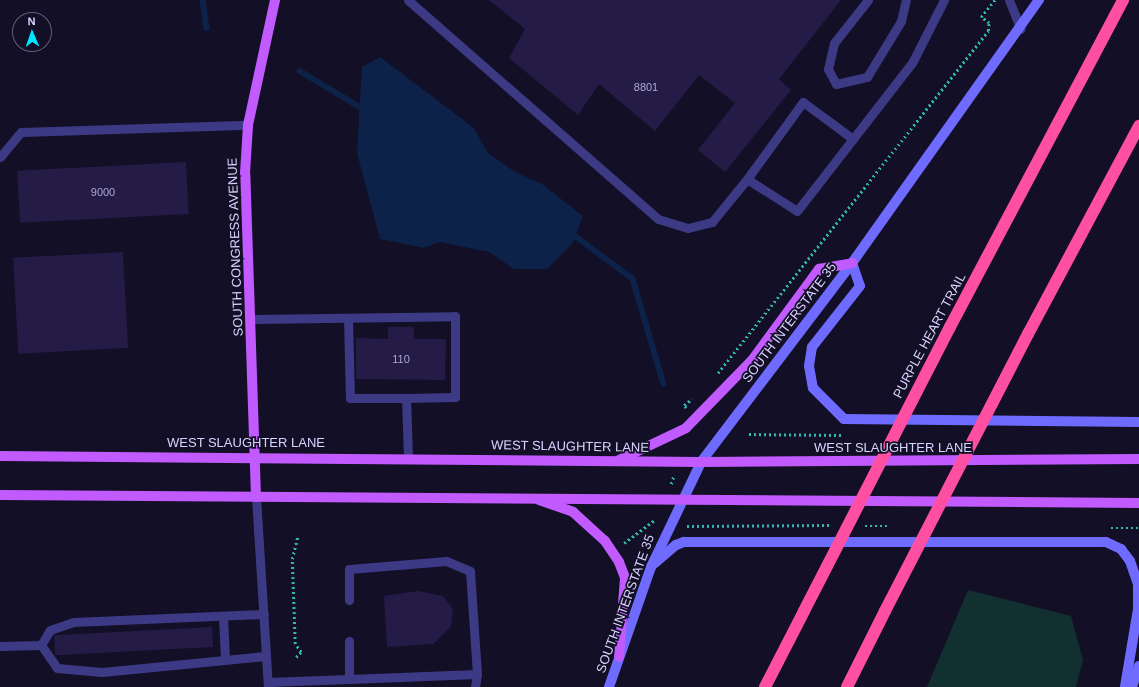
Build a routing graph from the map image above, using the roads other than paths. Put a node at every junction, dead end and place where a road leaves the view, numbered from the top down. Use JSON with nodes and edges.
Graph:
{"nodes":[{"id":1,"x":275,"y":0,"type":"edge"},
{"id":2,"x":408,"y":0,"type":"edge"},
{"id":3,"x":868,"y":0,"type":"edge"},
{"id":4,"x":906,"y":0,"type":"edge"},
{"id":5,"x":944,"y":0,"type":"edge"},
{"id":6,"x":1010,"y":0,"type":"edge"},
{"id":7,"x":1039,"y":0,"type":"edge"},
{"id":8,"x":1123,"y":0,"type":"edge"},
{"id":9,"x":1021,"y":29,"type":"junction"},
{"id":10,"x":248,"y":125,"type":"junction"},
{"id":11,"x":1139,"y":126,"type":"edge"},
{"id":12,"x":1139,"y":133,"type":"edge"},
{"id":13,"x":853,"y":139,"type":"junction"},
{"id":14,"x":0,"y":157,"type":"edge"},
{"id":15,"x":1115,"y":172,"type":"junction"},
{"id":16,"x":747,"y":179,"type":"junction"},
{"id":17,"x":852,"y":263,"type":"junction"},
{"id":18,"x":348,"y":318,"type":"junction"},
{"id":19,"x":251,"y":319,"type":"junction"},
{"id":20,"x":406,"y":398,"type":"junction"},
{"id":21,"x":1139,"y":422,"type":"edge"},
{"id":22,"x":0,"y":456,"type":"edge"},
{"id":23,"x":253,"y":456,"type":"junction"},
{"id":24,"x":408,"y":458,"type":"junction"},
{"id":25,"x":1139,"y":459,"type":"edge"},
{"id":26,"x":618,"y":461,"type":"junction"},
{"id":27,"x":701,"y":462,"type":"junction"},
{"id":28,"x":0,"y":495,"type":"edge"},
{"id":29,"x":256,"y":497,"type":"junction"},
{"id":30,"x":531,"y":497,"type":"junction"},
{"id":31,"x":682,"y":498,"type":"junction"},
{"id":32,"x":1139,"y":503,"type":"edge"},
{"id":33,"x":651,"y":567,"type":"junction"},
{"id":34,"x":349,"y":600,"type":"dead end"},
{"id":35,"x":264,"y":614,"type":"junction"},
{"id":36,"x":223,"y":616,"type":"junction"},
{"id":37,"x":349,"y":641,"type":"dead end"},
{"id":38,"x":41,"y":645,"type":"junction"},
{"id":39,"x":0,"y":646,"type":"edge"},
{"id":40,"x":266,"y":656,"type":"junction"},
{"id":41,"x":619,"y":658,"type":"junction"},
{"id":42,"x":225,"y":660,"type":"junction"},
{"id":43,"x":1139,"y":666,"type":"edge"},
{"id":44,"x":477,"y":674,"type":"junction"},
{"id":45,"x":349,"y":679,"type":"junction"},
{"id":46,"x":268,"y":684,"type":"edge"},
{"id":47,"x":475,"y":687,"type":"edge"},
{"id":48,"x":609,"y":687,"type":"edge"},
{"id":49,"x":765,"y":687,"type":"edge"},
{"id":50,"x":847,"y":687,"type":"edge"},
{"id":51,"x":1125,"y":687,"type":"edge"},
{"id":52,"x":1132,"y":687,"type":"edge"}],
"edges":[{"from":1,"to":10,"type":"main road","name":"SOUTH CONGRESS AVENUE"},
{"from":2,"to":16,"type":"lane"},
{"from":3,"to":4,"type":"lane"},
{"from":5,"to":13,"type":"lane"},
{"from":6,"to":9,"type":"lane"},
{"from":7,"to":9,"type":"main road","name":"SOUTH INTERSTATE 35"},
{"from":8,"to":49,"type":"highway","name":"PURPLE HEART TRAIL","bridge":true},
{"from":9,"to":17,"type":"main road","name":"SOUTH INTERSTATE 35"},
{"from":10,"to":14,"type":"lane"},
{"from":10,"to":19,"type":"main road","name":"SOUTH CONGRESS AVENUE"},
{"from":11,"to":15,"type":"highway"},
{"from":12,"to":15,"type":"highway"},
{"from":13,"to":16,"type":"lane"},
{"from":13,"to":16,"type":"lane"},
{"from":15,"to":50,"type":"highway","bridge":true},
{"from":17,"to":21,"type":"main road"},
{"from":17,"to":26,"type":"main road"},
{"from":17,"to":27,"type":"main road","name":"SOUTH INTERSTATE 35"},
{"from":18,"to":19,"type":"lane"},
{"from":18,"to":20,"type":"lane"},
{"from":18,"to":20,"type":"lane"},
{"from":19,"to":23,"type":"main road","name":"SOUTH CONGRESS AVENUE"},
{"from":20,"to":24,"type":"lane"},
{"from":22,"to":23,"type":"main road","name":"WEST SLAUGHTER LANE"},
{"from":23,"to":24,"type":"main road","name":"WEST SLAUGHTER LANE"},
{"from":23,"to":29,"type":"main road","name":"SOUTH CONGRESS AVENUE"},
{"from":24,"to":26,"type":"main road","name":"WEST SLAUGHTER LANE"},
{"from":25,"to":27,"type":"main road","name":"WEST SLAUGHTER LANE"},
{"from":26,"to":27,"type":"main road","name":"WEST SLAUGHTER LANE"},
{"from":27,"to":31,"type":"main road","name":"SOUTH INTERSTATE 35"},
{"from":28,"to":29,"type":"main road"},
{"from":29,"to":30,"type":"main road"},
{"from":29,"to":35,"type":"lane"},
{"from":30,"to":31,"type":"main road"},
{"from":30,"to":41,"type":"main road"},
{"from":31,"to":32,"type":"main road"},
{"from":31,"to":33,"type":"main road","name":"SOUTH INTERSTATE 35"},
{"from":33,"to":41,"type":"main road","name":"SOUTH INTERSTATE 35"},
{"from":33,"to":51,"type":"main road"},
{"from":34,"to":44,"type":"lane"},
{"from":35,"to":36,"type":"lane"},
{"from":35,"to":40,"type":"lane"},
{"from":36,"to":38,"type":"lane"},
{"from":36,"to":42,"type":"lane"},
{"from":37,"to":45,"type":"lane"},
{"from":38,"to":39,"type":"lane"},
{"from":38,"to":42,"type":"lane"},
{"from":40,"to":42,"type":"lane"},
{"from":40,"to":46,"type":"lane"},
{"from":41,"to":48,"type":"main road","name":"SOUTH INTERSTATE 35"},
{"from":43,"to":52,"type":"main road"},
{"from":44,"to":45,"type":"lane"},
{"from":44,"to":47,"type":"lane"},
{"from":45,"to":46,"type":"lane"}]}
